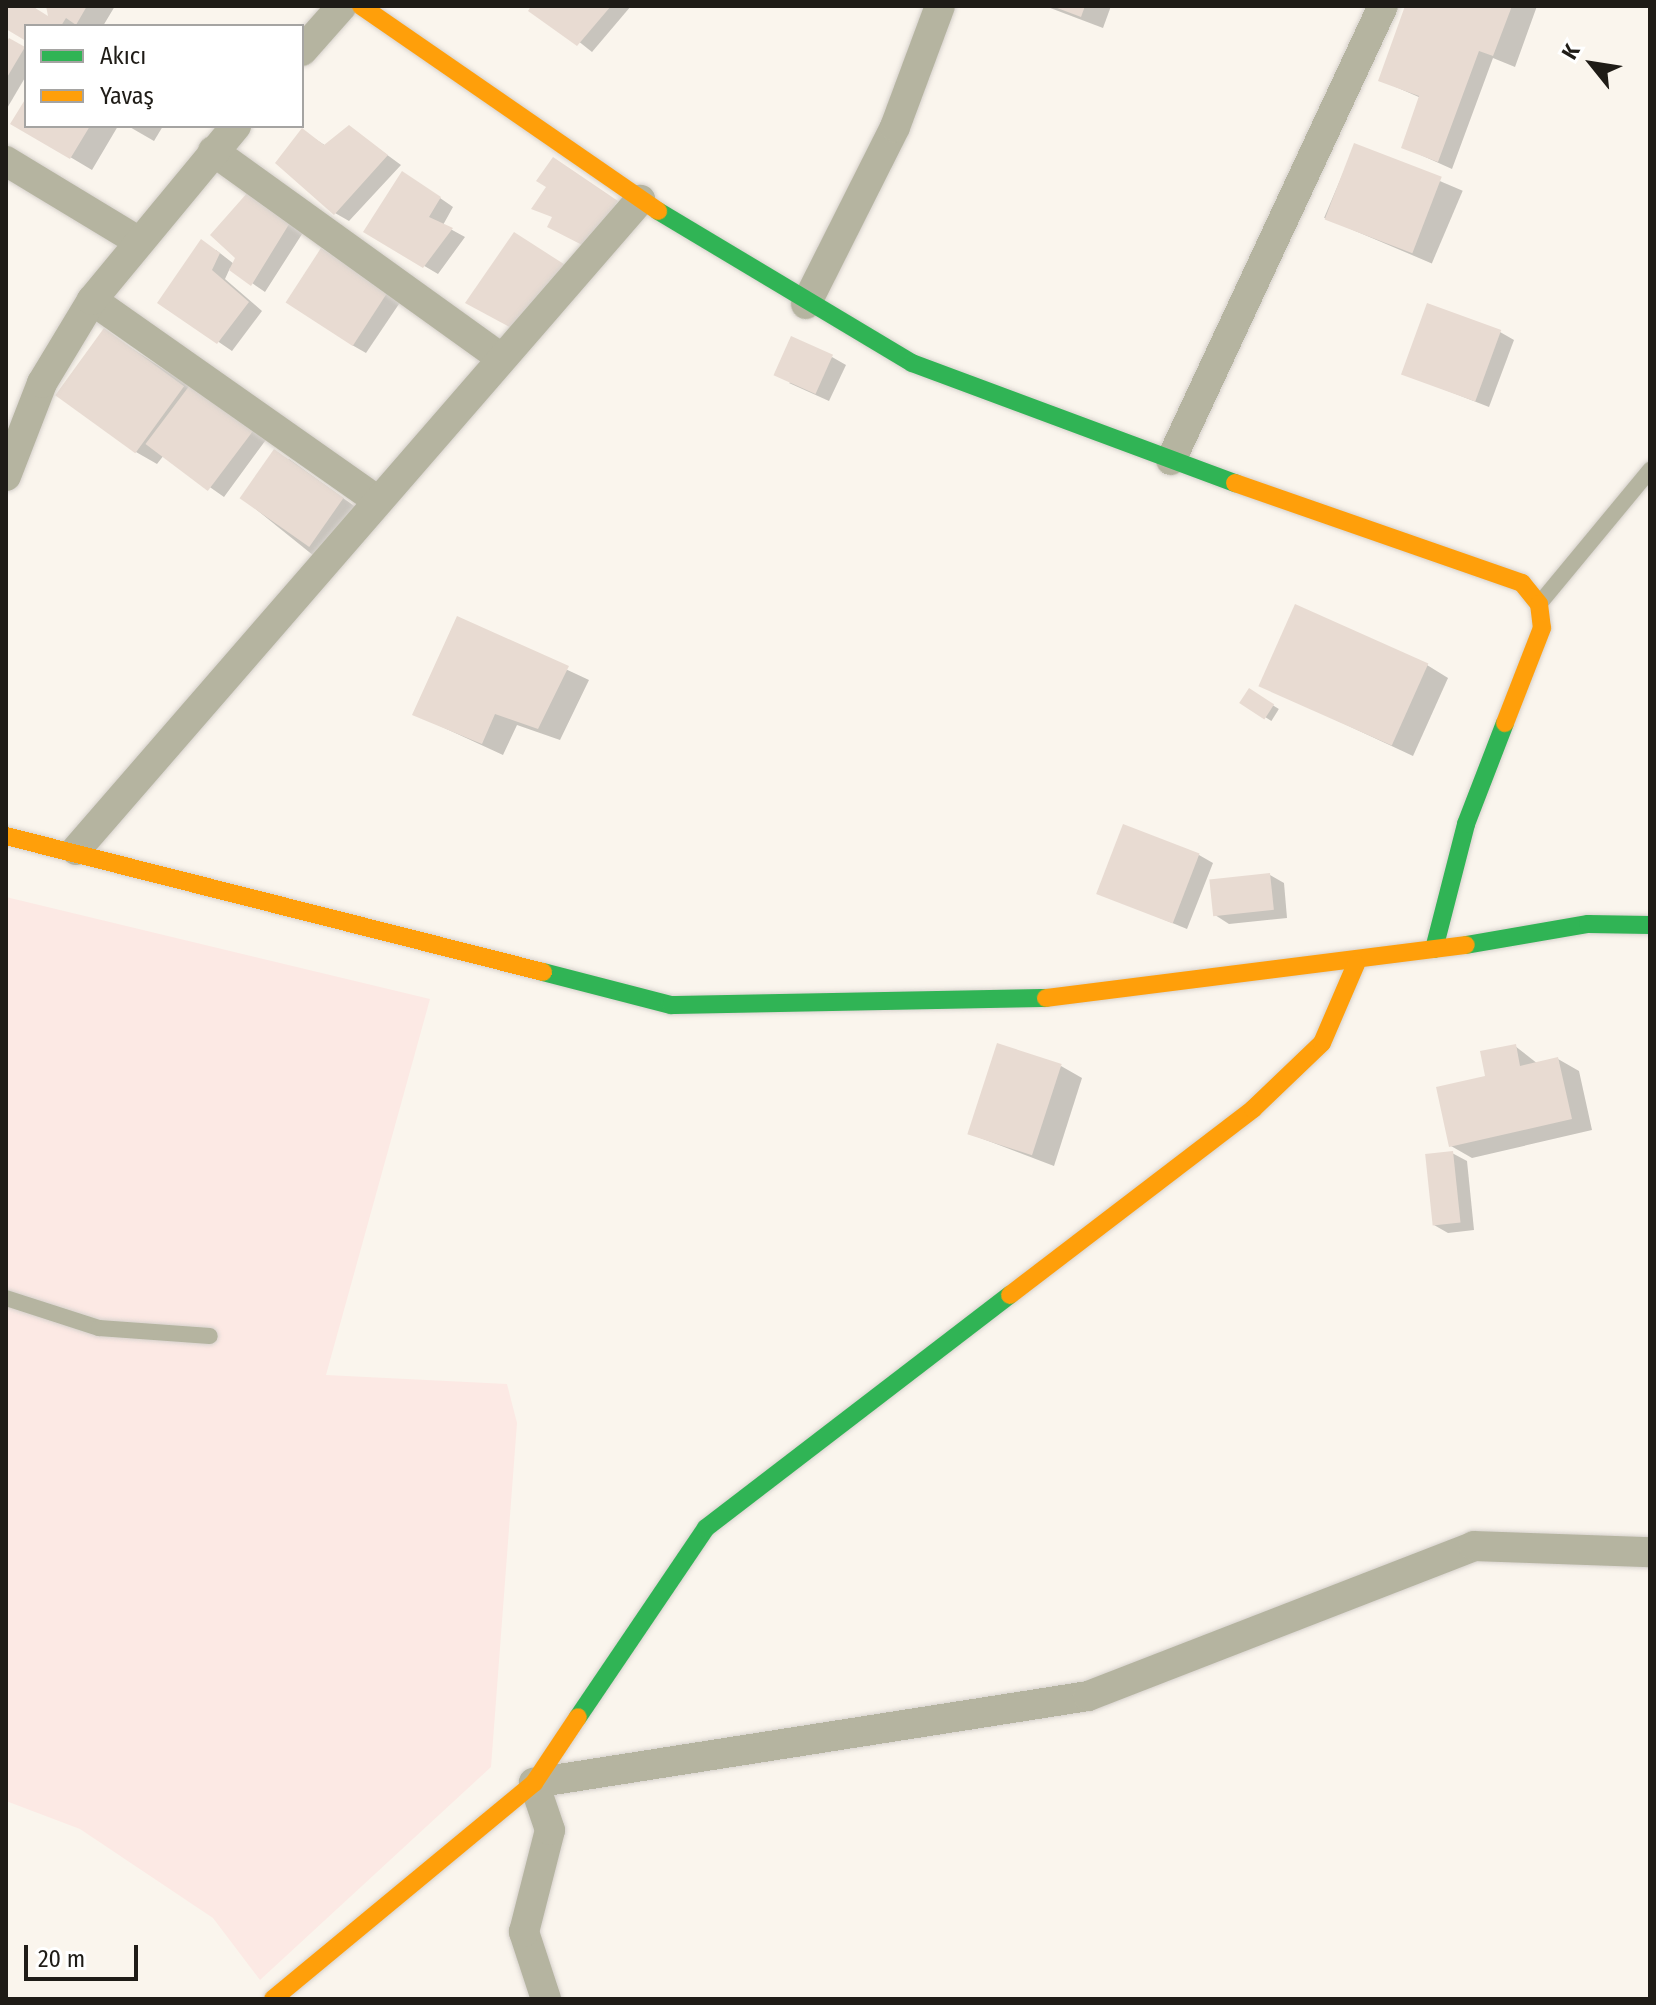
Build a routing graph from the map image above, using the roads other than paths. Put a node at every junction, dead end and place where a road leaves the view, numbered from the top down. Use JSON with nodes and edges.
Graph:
{"nodes":[{"id":1,"x":342,"y":6,"type":"edge"},
{"id":2,"x":361,"y":6,"type":"edge"},
{"id":3,"x":940,"y":6,"type":"edge"},
{"id":4,"x":1383,"y":6,"type":"edge"},
{"id":5,"x":304,"y":49,"type":"edge"},
{"id":6,"x":234,"y":128,"type":"edge"},
{"id":7,"x":213,"y":151,"type":"junction"},
{"id":8,"x":6,"y":161,"type":"edge"},
{"id":9,"x":640,"y":200,"type":"junction"},
{"id":10,"x":135,"y":239,"type":"junction"},
{"id":11,"x":92,"y":300,"type":"junction"},
{"id":12,"x":806,"y":304,"type":"junction"},
{"id":13,"x":501,"y":358,"type":"junction"},
{"id":14,"x":1171,"y":460,"type":"junction"},
{"id":15,"x":1650,"y":470,"type":"edge"},
{"id":16,"x":6,"y":476,"type":"edge"},
{"id":17,"x":375,"y":499,"type":"junction"},
{"id":18,"x":1539,"y":604,"type":"junction"},
{"id":19,"x":6,"y":836,"type":"edge"},
{"id":20,"x":76,"y":850,"type":"junction"},
{"id":21,"x":1650,"y":925,"type":"edge"},
{"id":22,"x":1434,"y":949,"type":"junction"},
{"id":23,"x":1356,"y":964,"type":"junction"},
{"id":24,"x":6,"y":1298,"type":"edge"},
{"id":25,"x":210,"y":1336,"type":"dead end"},
{"id":26,"x":1650,"y":1552,"type":"edge"},
{"id":27,"x":534,"y":1783,"type":"junction"},
{"id":28,"x":273,"y":1999,"type":"edge"},
{"id":29,"x":546,"y":1999,"type":"edge"}],
"edges":[{"from":1,"to":5,"type":"street"},
{"from":2,"to":9,"type":"street"},
{"from":3,"to":12,"type":"street"},
{"from":4,"to":14,"type":"street"},
{"from":6,"to":7,"type":"street"},
{"from":7,"to":10,"type":"street"},
{"from":7,"to":13,"type":"street"},
{"from":8,"to":10,"type":"street"},
{"from":9,"to":12,"type":"street"},
{"from":9,"to":13,"type":"street"},
{"from":10,"to":11,"type":"street"},
{"from":11,"to":16,"type":"street"},
{"from":11,"to":17,"type":"street"},
{"from":12,"to":14,"type":"street"},
{"from":13,"to":17,"type":"street"},
{"from":14,"to":18,"type":"street"},
{"from":15,"to":18,"type":"lane"},
{"from":17,"to":20,"type":"street"},
{"from":18,"to":22,"type":"street"},
{"from":19,"to":20,"type":"street"},
{"from":20,"to":23,"type":"street"},
{"from":21,"to":22,"type":"street"},
{"from":22,"to":23,"type":"street"},
{"from":23,"to":27,"type":"street"},
{"from":24,"to":25,"type":"lane"},
{"from":26,"to":27,"type":"street"},
{"from":27,"to":28,"type":"street"},
{"from":27,"to":29,"type":"street"}]}
